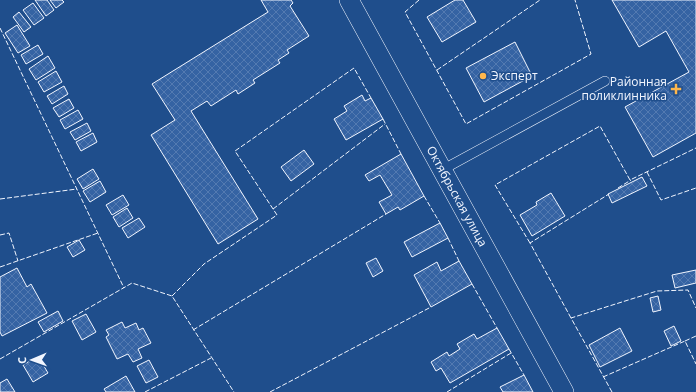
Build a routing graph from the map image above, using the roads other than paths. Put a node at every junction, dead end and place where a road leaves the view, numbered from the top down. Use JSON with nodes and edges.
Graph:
{"nodes":[{"id":1,"x":349,"y":0,"type":"edge"},
{"id":2,"x":605,"y":81,"type":"dead end"},
{"id":3,"x":442,"y":170,"type":"junction"},
{"id":4,"x":564,"y":392,"type":"edge"}],
"edges":[{"from":1,"to":3,"type":"street","name":"Октябрьская улица"},
{"from":2,"to":3,"type":"lane"},
{"from":3,"to":4,"type":"street","name":"Октябрьская улица"}]}
